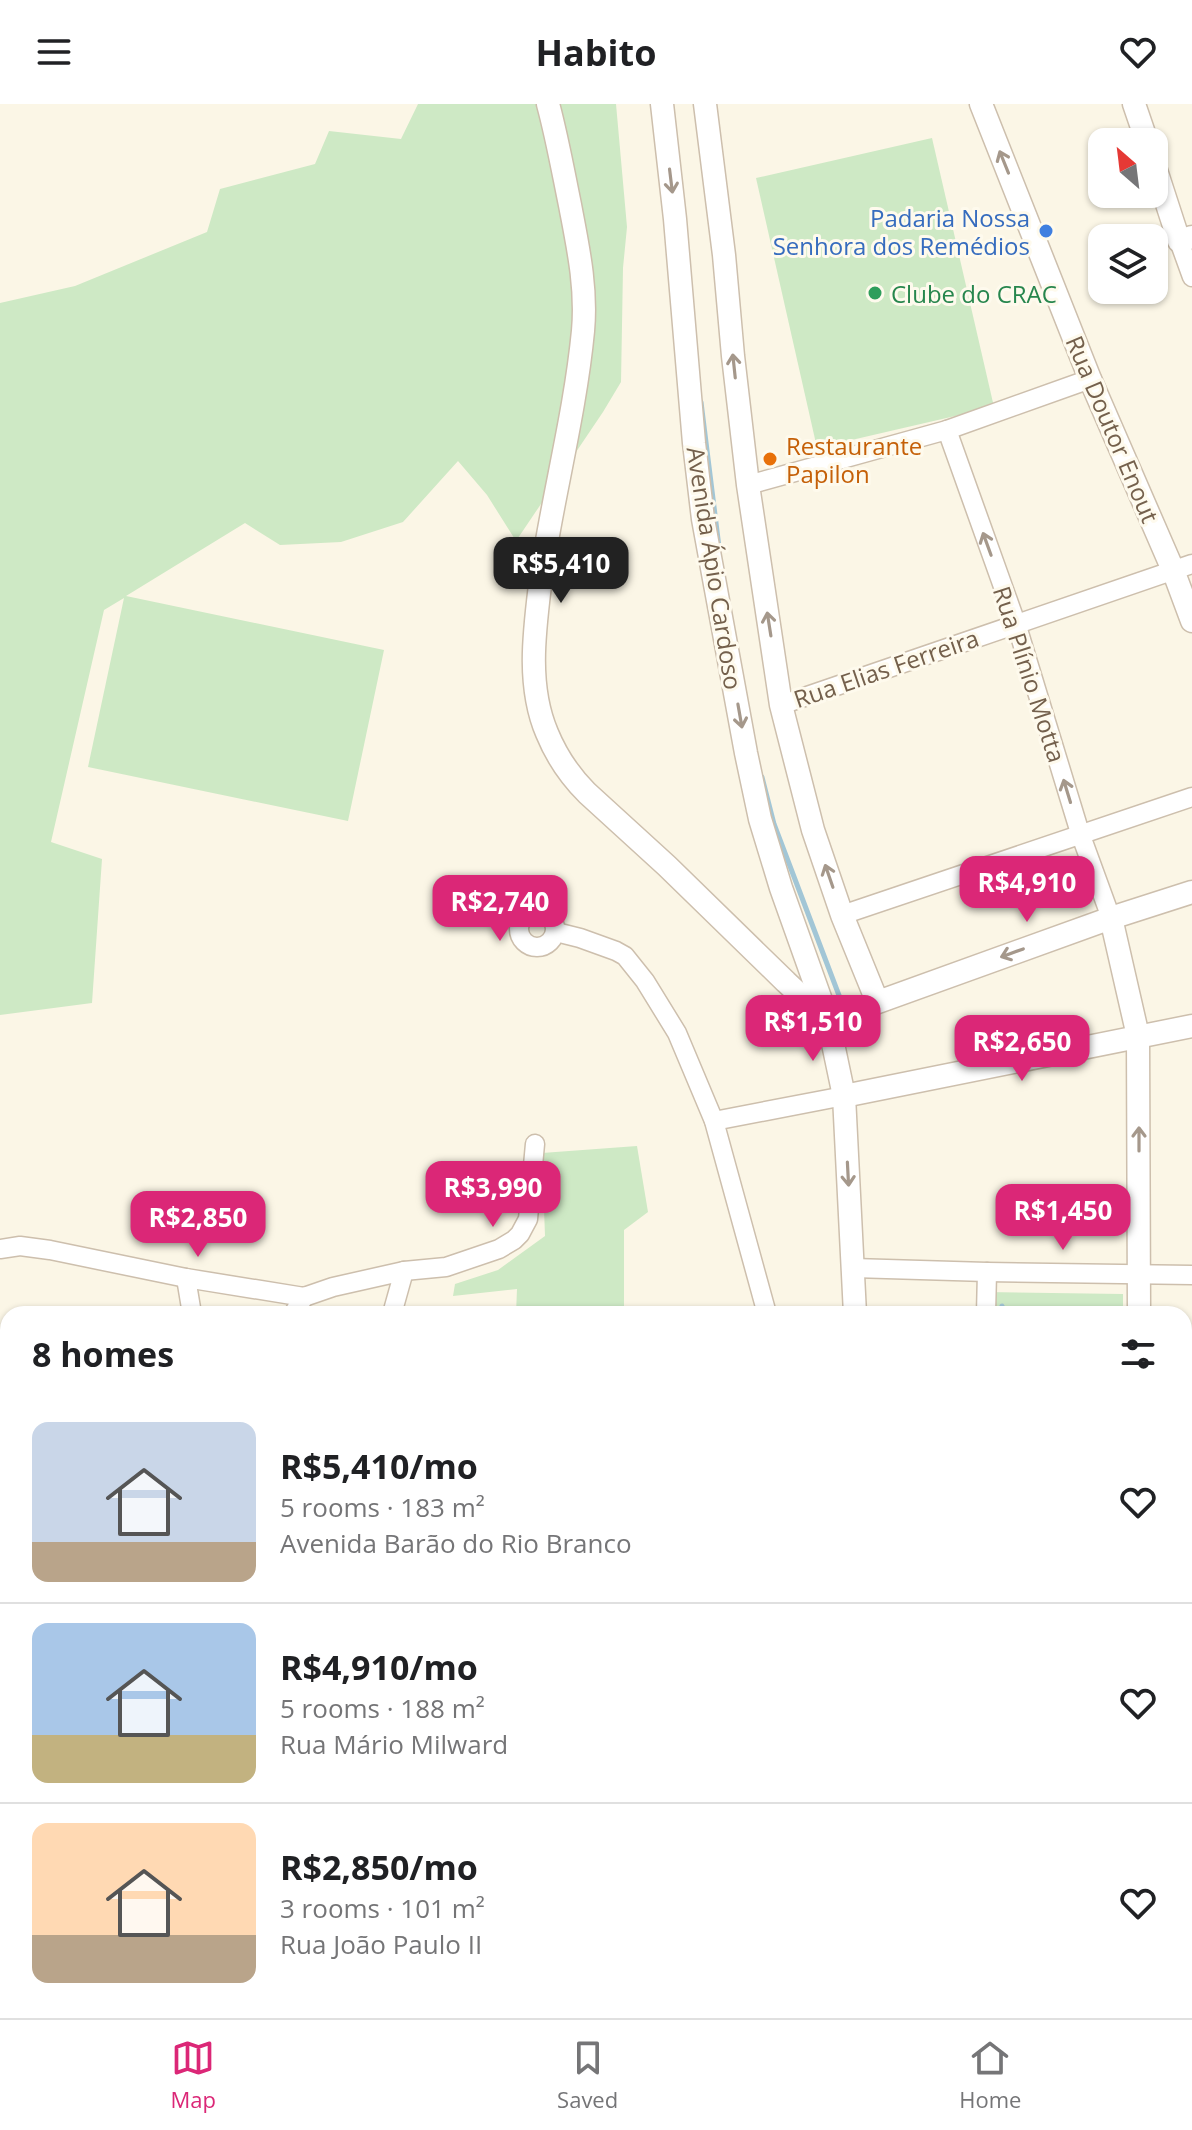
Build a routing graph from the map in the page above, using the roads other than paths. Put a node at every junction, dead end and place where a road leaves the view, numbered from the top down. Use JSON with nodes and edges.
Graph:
{"nodes":[{"id":1,"x":548,"y":104,"type":"edge"},
{"id":2,"x":662,"y":104,"type":"edge"},
{"id":3,"x":705,"y":104,"type":"edge"},
{"id":4,"x":981,"y":104,"type":"edge"},
{"id":5,"x":1134,"y":104,"type":"edge"},
{"id":6,"x":1142,"y":128,"type":"edge"},
{"id":7,"x":1168,"y":197,"type":"edge"},
{"id":8,"x":1186,"y":239,"type":"edge"},
{"id":9,"x":1192,"y":277,"type":"edge"},
{"id":10,"x":1090,"y":379,"type":"junction"},
{"id":11,"x":947,"y":430,"type":"junction"},
{"id":12,"x":748,"y":485,"type":"junction"},
{"id":13,"x":1182,"y":567,"type":"edge"},
{"id":14,"x":1192,"y":621,"type":"edge"},
{"id":15,"x":1016,"y":623,"type":"junction"},
{"id":16,"x":781,"y":705,"type":"junction"},
{"id":17,"x":1192,"y":797,"type":"edge"},
{"id":18,"x":1080,"y":833,"type":"junction"},
{"id":19,"x":1192,"y":892,"type":"edge"},
{"id":20,"x":842,"y":915,"type":"junction"},
{"id":21,"x":1111,"y":918,"type":"junction"},
{"id":22,"x":556,"y":932,"type":"dead end"},
{"id":23,"x":877,"y":1001,"type":"junction"},
{"id":24,"x":828,"y":1020,"type":"junction"},
{"id":25,"x":1192,"y":1026,"type":"edge"},
{"id":26,"x":1138,"y":1036,"type":"junction"},
{"id":27,"x":844,"y":1096,"type":"junction"},
{"id":28,"x":714,"y":1121,"type":"junction"},
{"id":29,"x":535,"y":1144,"type":"dead end"},
{"id":30,"x":0,"y":1249,"type":"edge"},
{"id":31,"x":853,"y":1268,"type":"junction"},
{"id":32,"x":404,"y":1271,"type":"junction"},
{"id":33,"x":987,"y":1272,"type":"junction"},
{"id":34,"x":1140,"y":1273,"type":"junction"},
{"id":35,"x":1192,"y":1275,"type":"edge"},
{"id":36,"x":186,"y":1278,"type":"junction"},
{"id":37,"x":304,"y":1297,"type":"junction"},
{"id":38,"x":191,"y":1306,"type":"edge"},
{"id":39,"x":298,"y":1306,"type":"edge"},
{"id":40,"x":394,"y":1306,"type":"edge"},
{"id":41,"x":765,"y":1306,"type":"edge"},
{"id":42,"x":855,"y":1306,"type":"edge"},
{"id":43,"x":986,"y":1306,"type":"edge"},
{"id":44,"x":1139,"y":1306,"type":"edge"}],
"edges":[{"from":1,"to":24,"type":"street"},
{"from":2,"to":24,"type":"street","name":"Avenida Ápio Cardoso","one_way":true},
{"from":12,"to":3,"type":"street","name":"Avenida Ápio Cardoso","one_way":true},
{"from":10,"to":4,"type":"street","name":"Rua Doutor Enout","one_way":true},
{"from":5,"to":6,"type":"street"},
{"from":7,"to":8,"type":"street"},
{"from":8,"to":9,"type":"street"},
{"from":10,"to":11,"type":"street"},
{"from":10,"to":13,"type":"street","name":"Rua Doutor Enout"},
{"from":11,"to":12,"type":"street"},
{"from":15,"to":11,"type":"street","name":"Rua Plínio Motta","one_way":true},
{"from":16,"to":12,"type":"street","name":"Avenida Ápio Cardoso","one_way":true},
{"from":13,"to":14,"type":"street","name":"Rua Doutor Enout"},
{"from":13,"to":15,"type":"street","name":"Rua Elias Ferreira"},
{"from":15,"to":16,"type":"street","name":"Rua Elias Ferreira"},
{"from":18,"to":15,"type":"street","name":"Rua Plínio Motta","one_way":true},
{"from":20,"to":16,"type":"street","name":"Avenida Ápio Cardoso","one_way":true},
{"from":17,"to":18,"type":"street"},
{"from":18,"to":20,"type":"street"},
{"from":18,"to":21,"type":"street","name":"Rua Plínio Motta"},
{"from":19,"to":21,"type":"street"},
{"from":20,"to":23,"type":"street","name":"Avenida Ápio Cardoso"},
{"from":21,"to":23,"type":"street","one_way":true},
{"from":21,"to":26,"type":"street"},
{"from":22,"to":28,"type":"street"},
{"from":23,"to":24,"type":"street"},
{"from":24,"to":27,"type":"street","name":"Avenida Ápio Cardoso"},
{"from":25,"to":26,"type":"street"},
{"from":26,"to":27,"type":"street"},
{"from":34,"to":26,"type":"street","one_way":true},
{"from":27,"to":28,"type":"street"},
{"from":27,"to":31,"type":"street","name":"Avenida Ápio Cardoso","one_way":true},
{"from":28,"to":41,"type":"street"},
{"from":29,"to":32,"type":"street"},
{"from":30,"to":36,"type":"street"},
{"from":31,"to":33,"type":"street"},
{"from":31,"to":42,"type":"street","name":"Avenida Ápio Cardoso"},
{"from":32,"to":37,"type":"street"},
{"from":32,"to":40,"type":"street"},
{"from":33,"to":34,"type":"street"},
{"from":33,"to":43,"type":"street"},
{"from":34,"to":35,"type":"street"},
{"from":34,"to":44,"type":"street"},
{"from":36,"to":37,"type":"street"},
{"from":36,"to":38,"type":"street"},
{"from":37,"to":39,"type":"street"}]}
